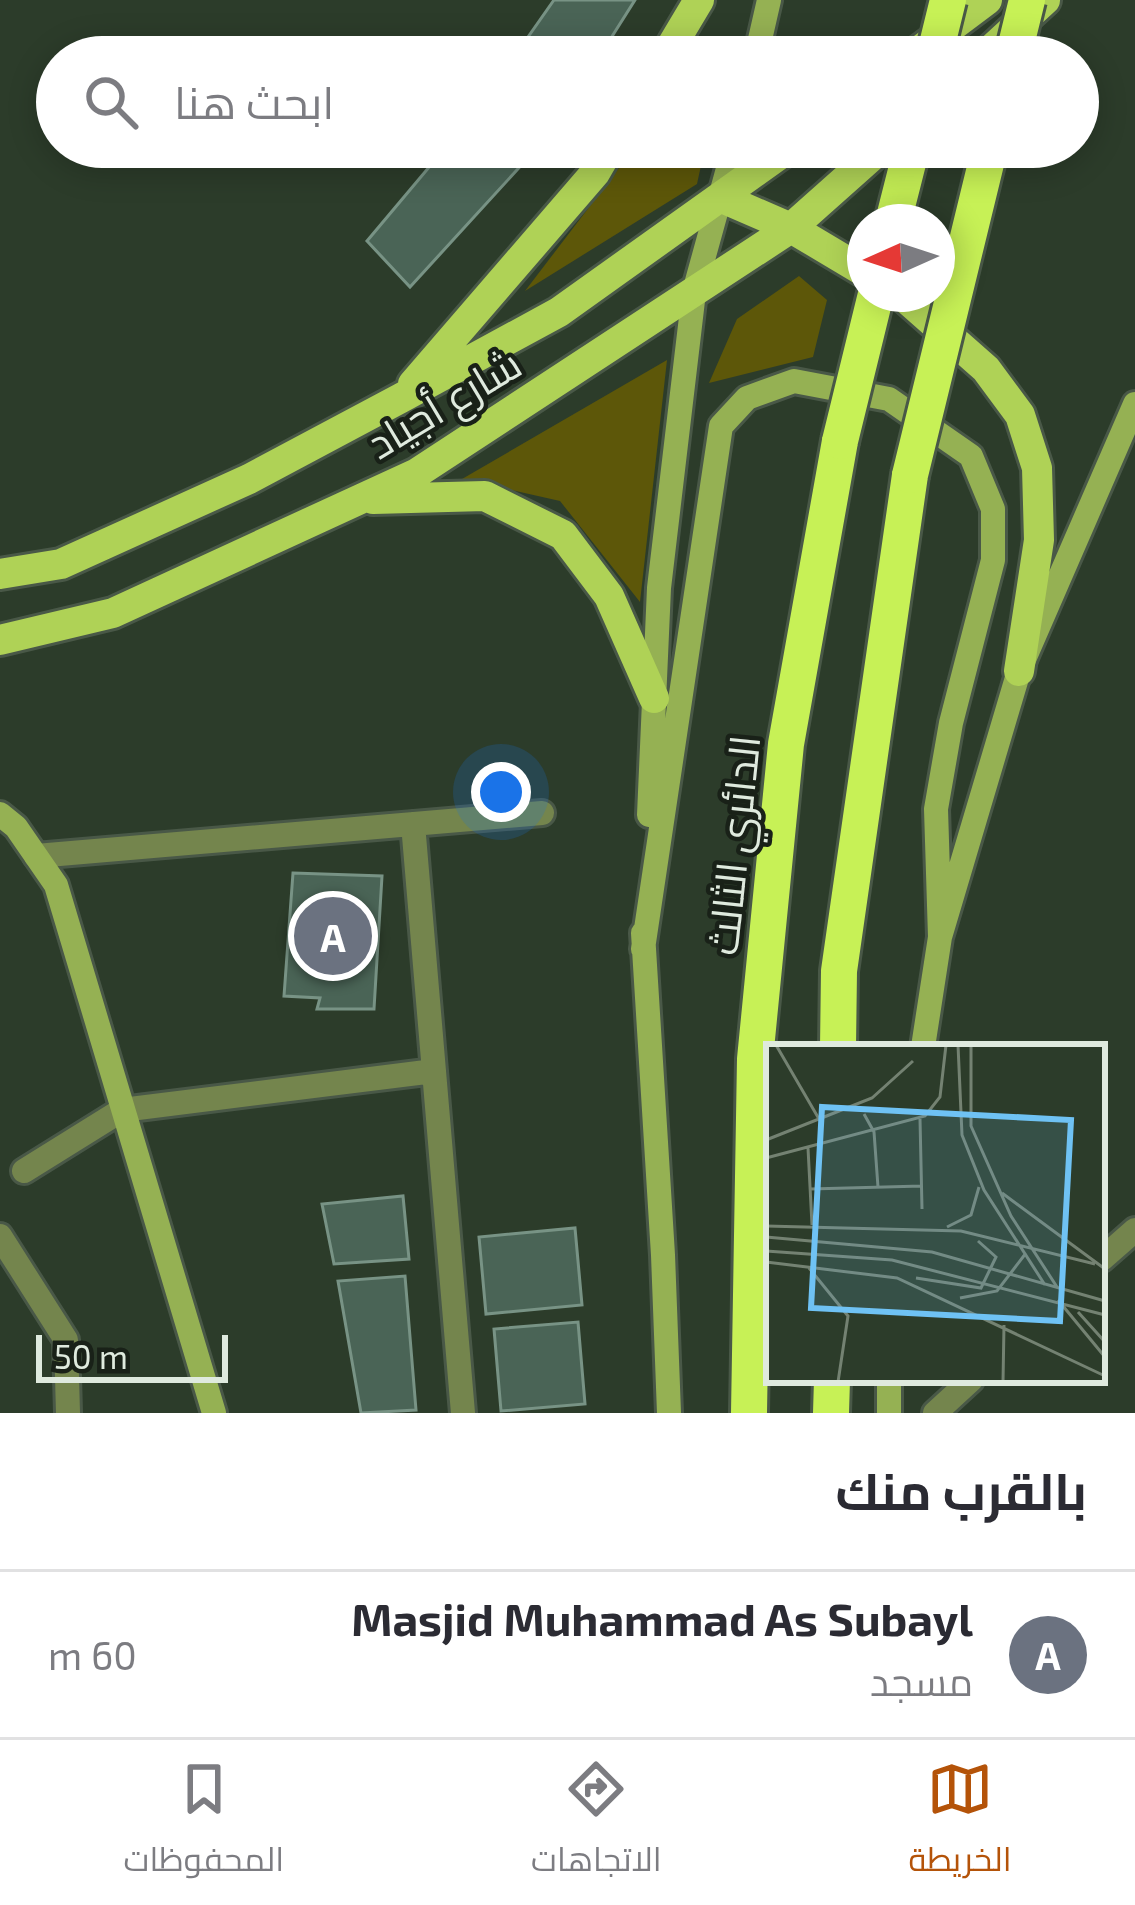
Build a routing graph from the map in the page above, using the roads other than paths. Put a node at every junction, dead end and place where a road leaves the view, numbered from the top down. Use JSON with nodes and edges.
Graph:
{"nodes":[{"id":1,"x":699,"y":0,"type":"edge"},
{"id":2,"x":769,"y":0,"type":"edge"},
{"id":3,"x":948,"y":0,"type":"edge"},
{"id":4,"x":1027,"y":0,"type":"edge"},
{"id":5,"x":1045,"y":0,"type":"edge"},
{"id":6,"x":986,"y":1,"type":"edge"},
{"id":7,"x":677,"y":36,"type":"edge"},
{"id":8,"x":761,"y":36,"type":"edge"},
{"id":9,"x":939,"y":36,"type":"edge"},
{"id":10,"x":939,"y":36,"type":"edge"},
{"id":11,"x":1014,"y":36,"type":"edge"},
{"id":12,"x":1018,"y":36,"type":"edge"},
{"id":13,"x":597,"y":168,"type":"edge"},
{"id":14,"x":729,"y":168,"type":"edge"},
{"id":15,"x":762,"y":168,"type":"edge"},
{"id":16,"x":858,"y":168,"type":"edge"},
{"id":17,"x":907,"y":168,"type":"edge"},
{"id":18,"x":985,"y":168,"type":"edge"},
{"id":19,"x":722,"y":198,"type":"junction"},
{"id":20,"x":898,"y":204,"type":"edge"},
{"id":21,"x":791,"y":228,"type":"junction"},
{"id":22,"x":847,"y":261,"type":"edge"},
{"id":23,"x":694,"y":292,"type":"junction"},
{"id":24,"x":872,"y":312,"type":"edge"},
{"id":25,"x":921,"y":312,"type":"edge"},
{"id":26,"x":401,"y":398,"type":"junction"},
{"id":27,"x":1135,"y":404,"type":"edge"},
{"id":28,"x":361,"y":499,"type":"junction"},
{"id":29,"x":0,"y":574,"type":"edge"},
{"id":30,"x":0,"y":640,"type":"edge"},
{"id":31,"x":1019,"y":671,"type":"junction"},
{"id":32,"x":654,"y":698,"type":"junction"},
{"id":33,"x":542,"y":813,"type":"dead end"},
{"id":34,"x":0,"y":814,"type":"edge"},
{"id":35,"x":413,"y":824,"type":"junction"},
{"id":36,"x":36,"y":856,"type":"junction"},
{"id":37,"x":940,"y":937,"type":"junction"},
{"id":38,"x":643,"y":949,"type":"junction"},
{"id":39,"x":838,"y":1044,"type":"edge"},
{"id":40,"x":923,"y":1044,"type":"edge"},
{"id":41,"x":434,"y":1071,"type":"junction"},
{"id":42,"x":122,"y":1110,"type":"junction"},
{"id":43,"x":24,"y":1171,"type":"dead end"},
{"id":44,"x":1135,"y":1230,"type":"edge"},
{"id":45,"x":0,"y":1236,"type":"edge"},
{"id":46,"x":1105,"y":1256,"type":"edge"},
{"id":47,"x":832,"y":1383,"type":"edge"},
{"id":48,"x":968,"y":1383,"type":"edge"},
{"id":49,"x":68,"y":1413,"type":"edge"},
{"id":50,"x":214,"y":1413,"type":"edge"},
{"id":51,"x":463,"y":1413,"type":"edge"},
{"id":52,"x":669,"y":1413,"type":"edge"},
{"id":53,"x":749,"y":1413,"type":"edge"},
{"id":54,"x":831,"y":1413,"type":"edge"},
{"id":55,"x":935,"y":1413,"type":"edge"}],
"edges":[{"from":1,"to":7,"type":"main road"},
{"from":2,"to":8,"type":"main road"},
{"from":3,"to":9,"type":"highway","bridge":true},
{"from":4,"to":11,"type":"highway","bridge":true},
{"from":5,"to":12,"type":"main road"},
{"from":6,"to":10,"type":"main road"},
{"from":13,"to":26,"type":"main road"},
{"from":14,"to":19,"type":"main road"},
{"from":15,"to":19,"type":"main road","name":"شارع أجياد"},
{"from":16,"to":21,"type":"main road","name":"شارع أجياد"},
{"from":17,"to":20,"type":"highway"},
{"from":18,"to":39,"type":"highway","bridge":true},
{"from":19,"to":21,"type":"main road"},
{"from":19,"to":23,"type":"main road"},
{"from":19,"to":26,"type":"main road","name":"شارع أجياد"},
{"from":21,"to":22,"type":"main road"},
{"from":21,"to":23,"type":"main road","name":"شارع أجياد"},
{"from":23,"to":28,"type":"main road","name":"شارع أجياد"},
{"from":23,"to":32,"type":"main road"},
{"from":24,"to":53,"type":"highway","name":"الدائري الثالث","bridge":true},
{"from":25,"to":31,"type":"main road"},
{"from":26,"to":29,"type":"main road","name":"شارع أجياد"},
{"from":27,"to":31,"type":"main road"},
{"from":28,"to":30,"type":"main road","name":"شارع أجياد"},
{"from":28,"to":32,"type":"main road"},
{"from":31,"to":37,"type":"main road"},
{"from":32,"to":38,"type":"main road"},
{"from":33,"to":35,"type":"street"},
{"from":34,"to":36,"type":"main road"},
{"from":35,"to":36,"type":"street"},
{"from":35,"to":41,"type":"street"},
{"from":36,"to":42,"type":"main road"},
{"from":37,"to":38,"type":"main road"},
{"from":37,"to":40,"type":"main road"},
{"from":38,"to":52,"type":"main road"},
{"from":41,"to":42,"type":"street"},
{"from":41,"to":51,"type":"street"},
{"from":42,"to":43,"type":"street"},
{"from":42,"to":50,"type":"main road"},
{"from":44,"to":46,"type":"street"},
{"from":45,"to":49,"type":"street"},
{"from":47,"to":54,"type":"highway"},
{"from":48,"to":55,"type":"street"}]}
